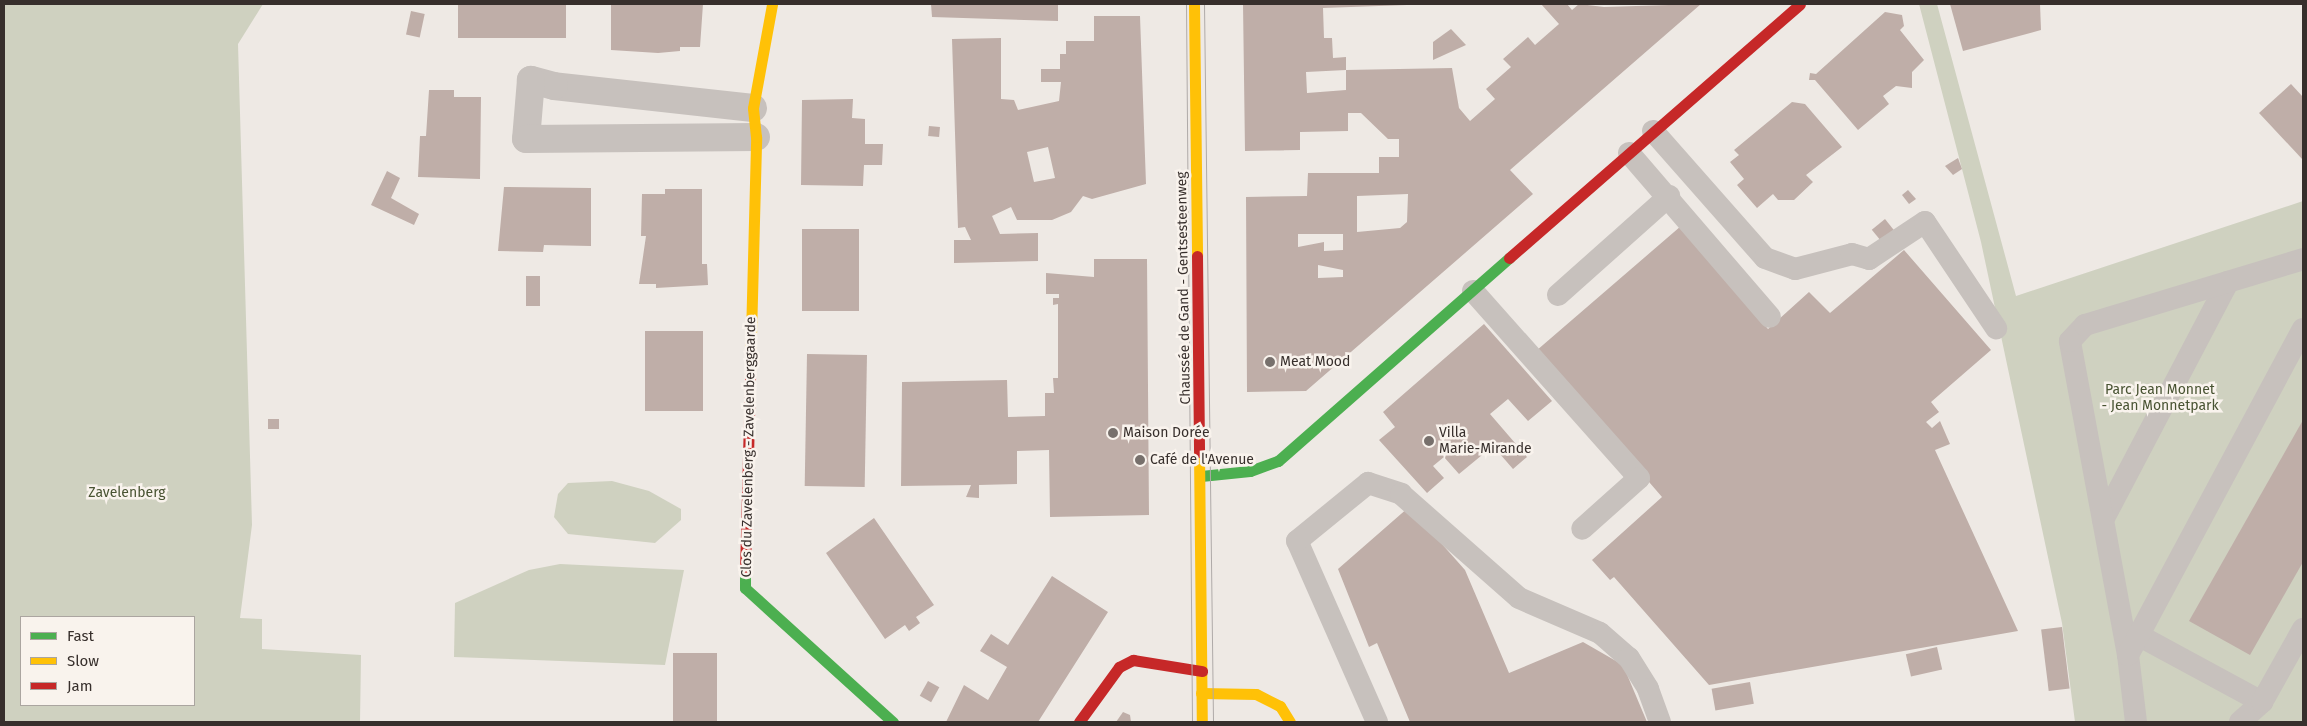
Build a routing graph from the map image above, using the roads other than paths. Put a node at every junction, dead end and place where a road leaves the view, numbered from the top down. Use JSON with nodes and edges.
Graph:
{"nodes":[{"id":1,"x":772,"y":4,"type":"edge"},
{"id":2,"x":1194,"y":4,"type":"edge"},
{"id":3,"x":1800,"y":4,"type":"edge"},
{"id":4,"x":753,"y":108,"type":"junction"},
{"id":5,"x":1653,"y":131,"type":"junction"},
{"id":6,"x":756,"y":137,"type":"junction"},
{"id":7,"x":1629,"y":152,"type":"junction"},
{"id":8,"x":1669,"y":196,"type":"junction"},
{"id":9,"x":2303,"y":259,"type":"edge"},
{"id":10,"x":2228,"y":282,"type":"junction"},
{"id":11,"x":1473,"y":291,"type":"junction"},
{"id":12,"x":1558,"y":295,"type":"dead end"},
{"id":13,"x":1770,"y":317,"type":"dead end"},
{"id":14,"x":1996,"y":328,"type":"dead end"},
{"id":15,"x":2303,"y":329,"type":"edge"},
{"id":16,"x":1201,"y":476,"type":"junction"},
{"id":17,"x":2103,"y":520,"type":"junction"},
{"id":18,"x":1582,"y":529,"type":"dead end"},
{"id":19,"x":2303,"y":629,"type":"edge"},
{"id":20,"x":2138,"y":635,"type":"junction"},
{"id":21,"x":2128,"y":655,"type":"junction"},
{"id":22,"x":1202,"y":670,"type":"junction"},
{"id":23,"x":1201,"y":693,"type":"junction"},
{"id":24,"x":2262,"y":702,"type":"junction"},
{"id":25,"x":893,"y":722,"type":"edge"},
{"id":26,"x":1078,"y":722,"type":"edge"},
{"id":27,"x":1202,"y":722,"type":"edge"},
{"id":28,"x":1290,"y":722,"type":"edge"},
{"id":29,"x":1377,"y":722,"type":"edge"},
{"id":30,"x":1660,"y":722,"type":"edge"},
{"id":31,"x":2136,"y":722,"type":"edge"},
{"id":32,"x":2240,"y":722,"type":"edge"}],
"edges":[{"from":1,"to":4,"type":"street","name":"Clos du Zavelenberg - Zavelenberggaarde"},
{"from":2,"to":16,"type":"street","name":"Chaussée de Gand - Gentsesteenweg"},
{"from":3,"to":5,"type":"street"},
{"from":4,"to":6,"type":"street","name":"Clos du Zavelenberg - Zavelenberggaarde"},
{"from":4,"to":6,"type":"street"},
{"from":5,"to":7,"type":"street"},
{"from":5,"to":14,"type":"lane"},
{"from":6,"to":25,"type":"street","name":"Clos du Zavelenberg - Zavelenberggaarde"},
{"from":7,"to":8,"type":"lane"},
{"from":7,"to":11,"type":"street"},
{"from":8,"to":12,"type":"lane"},
{"from":8,"to":13,"type":"lane"},
{"from":9,"to":10,"type":"lane"},
{"from":10,"to":17,"type":"lane"},
{"from":10,"to":17,"type":"lane"},
{"from":11,"to":16,"type":"street"},
{"from":11,"to":18,"type":"lane"},
{"from":15,"to":20,"type":"lane"},
{"from":16,"to":22,"type":"street","name":"Chaussée de Gand - Gentsesteenweg"},
{"from":17,"to":21,"type":"lane"},
{"from":19,"to":24,"type":"lane"},
{"from":20,"to":21,"type":"lane"},
{"from":20,"to":24,"type":"lane"},
{"from":21,"to":31,"type":"lane"},
{"from":22,"to":23,"type":"street","name":"Chaussée de Gand - Gentsesteenweg"},
{"from":22,"to":26,"type":"street"},
{"from":23,"to":27,"type":"street","name":"Chaussée de Gand - Gentsesteenweg"},
{"from":23,"to":28,"type":"street"},
{"from":24,"to":32,"type":"lane"},
{"from":29,"to":30,"type":"lane"}]}
